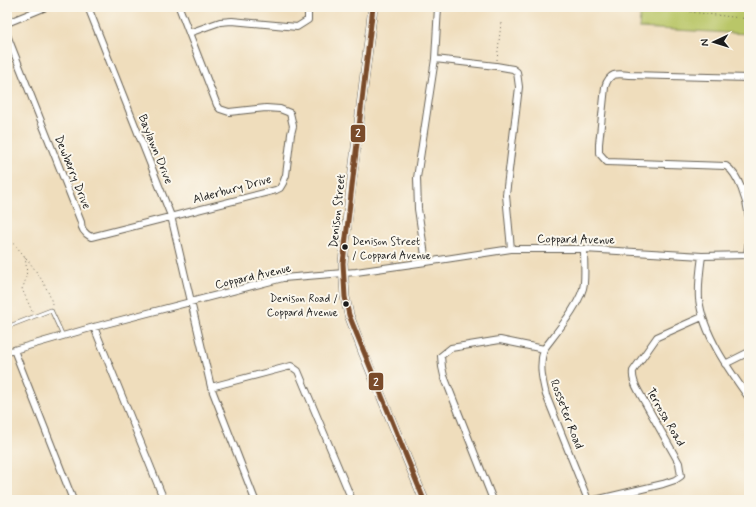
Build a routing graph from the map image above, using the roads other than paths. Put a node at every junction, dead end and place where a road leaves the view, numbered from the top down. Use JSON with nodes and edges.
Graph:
{"nodes":[{"id":1,"x":46,"y":7,"type":"edge"},
{"id":2,"x":88,"y":7,"type":"edge"},
{"id":3,"x":179,"y":7,"type":"edge"},
{"id":4,"x":308,"y":7,"type":"edge"},
{"id":5,"x":373,"y":7,"type":"edge"},
{"id":6,"x":438,"y":7,"type":"edge"},
{"id":7,"x":7,"y":23,"type":"edge"},
{"id":8,"x":189,"y":33,"type":"junction"},
{"id":9,"x":7,"y":35,"type":"edge"},
{"id":10,"x":435,"y":59,"type":"junction"},
{"id":11,"x":749,"y":78,"type":"edge"},
{"id":12,"x":171,"y":216,"type":"junction"},
{"id":13,"x":749,"y":217,"type":"edge"},
{"id":14,"x":749,"y":239,"type":"edge"},
{"id":15,"x":511,"y":248,"type":"junction"},
{"id":16,"x":584,"y":249,"type":"junction"},
{"id":17,"x":748,"y":255,"type":"edge"},
{"id":18,"x":702,"y":256,"type":"junction"},
{"id":19,"x":426,"y":262,"type":"junction"},
{"id":20,"x":344,"y":272,"type":"junction"},
{"id":21,"x":192,"y":302,"type":"junction"},
{"id":22,"x":702,"y":317,"type":"junction"},
{"id":23,"x":7,"y":327,"type":"edge"},
{"id":24,"x":94,"y":327,"type":"junction"},
{"id":25,"x":63,"y":336,"type":"junction"},
{"id":26,"x":544,"y":349,"type":"junction"},
{"id":27,"x":14,"y":350,"type":"junction"},
{"id":28,"x":7,"y":352,"type":"edge"},
{"id":29,"x":749,"y":352,"type":"edge"},
{"id":30,"x":725,"y":364,"type":"junction"},
{"id":31,"x":211,"y":387,"type":"junction"},
{"id":32,"x":749,"y":398,"type":"edge"},
{"id":33,"x":74,"y":500,"type":"edge"},
{"id":34,"x":164,"y":500,"type":"edge"},
{"id":35,"x":255,"y":500,"type":"edge"},
{"id":36,"x":352,"y":500,"type":"edge"},
{"id":37,"x":424,"y":500,"type":"edge"},
{"id":38,"x":493,"y":500,"type":"edge"},
{"id":39,"x":588,"y":500,"type":"edge"},
{"id":40,"x":595,"y":500,"type":"edge"}],
"edges":[{"from":1,"to":7,"type":"street"},
{"from":2,"to":12,"type":"street","name":"Baylawn Drive"},
{"from":3,"to":8,"type":"street","name":"Alderbury Drive"},
{"from":4,"to":8,"type":"street"},
{"from":5,"to":20,"type":"street","name":"Denison Street"},
{"from":6,"to":10,"type":"street"},
{"from":8,"to":12,"type":"street","name":"Alderbury Drive"},
{"from":9,"to":12,"type":"street","name":"Dewberry Drive"},
{"from":10,"to":15,"type":"street"},
{"from":10,"to":19,"type":"street"},
{"from":11,"to":13,"type":"street"},
{"from":12,"to":21,"type":"street","name":"Baylawn Drive"},
{"from":14,"to":17,"type":"street"},
{"from":15,"to":16,"type":"street","name":"Coppard Avenue"},
{"from":15,"to":19,"type":"street","name":"Coppard Avenue"},
{"from":16,"to":18,"type":"street","name":"Coppard Avenue"},
{"from":16,"to":26,"type":"street","name":"Rosseter Road"},
{"from":17,"to":18,"type":"street","name":"Coppard Avenue"},
{"from":18,"to":22,"type":"street"},
{"from":19,"to":20,"type":"street","name":"Coppard Avenue"},
{"from":20,"to":21,"type":"street","name":"Coppard Avenue"},
{"from":20,"to":37,"type":"street","name":"Denison Street"},
{"from":21,"to":24,"type":"street","name":"Coppard Avenue"},
{"from":21,"to":31,"type":"street","name":"Baylawn Drive"},
{"from":22,"to":30,"type":"street"},
{"from":22,"to":40,"type":"street","name":"Terrosa Road"},
{"from":23,"to":25,"type":"lane"},
{"from":24,"to":25,"type":"street","name":"Coppard Avenue"},
{"from":24,"to":34,"type":"street"},
{"from":25,"to":27,"type":"street","name":"Coppard Avenue"},
{"from":26,"to":38,"type":"street"},
{"from":26,"to":39,"type":"street","name":"Rosseter Road"},
{"from":27,"to":28,"type":"street","name":"Coppard Avenue"},
{"from":27,"to":33,"type":"street"},
{"from":29,"to":30,"type":"street"},
{"from":30,"to":32,"type":"street"},
{"from":31,"to":35,"type":"street","name":"Baylawn Drive"},
{"from":31,"to":36,"type":"street"}]}
